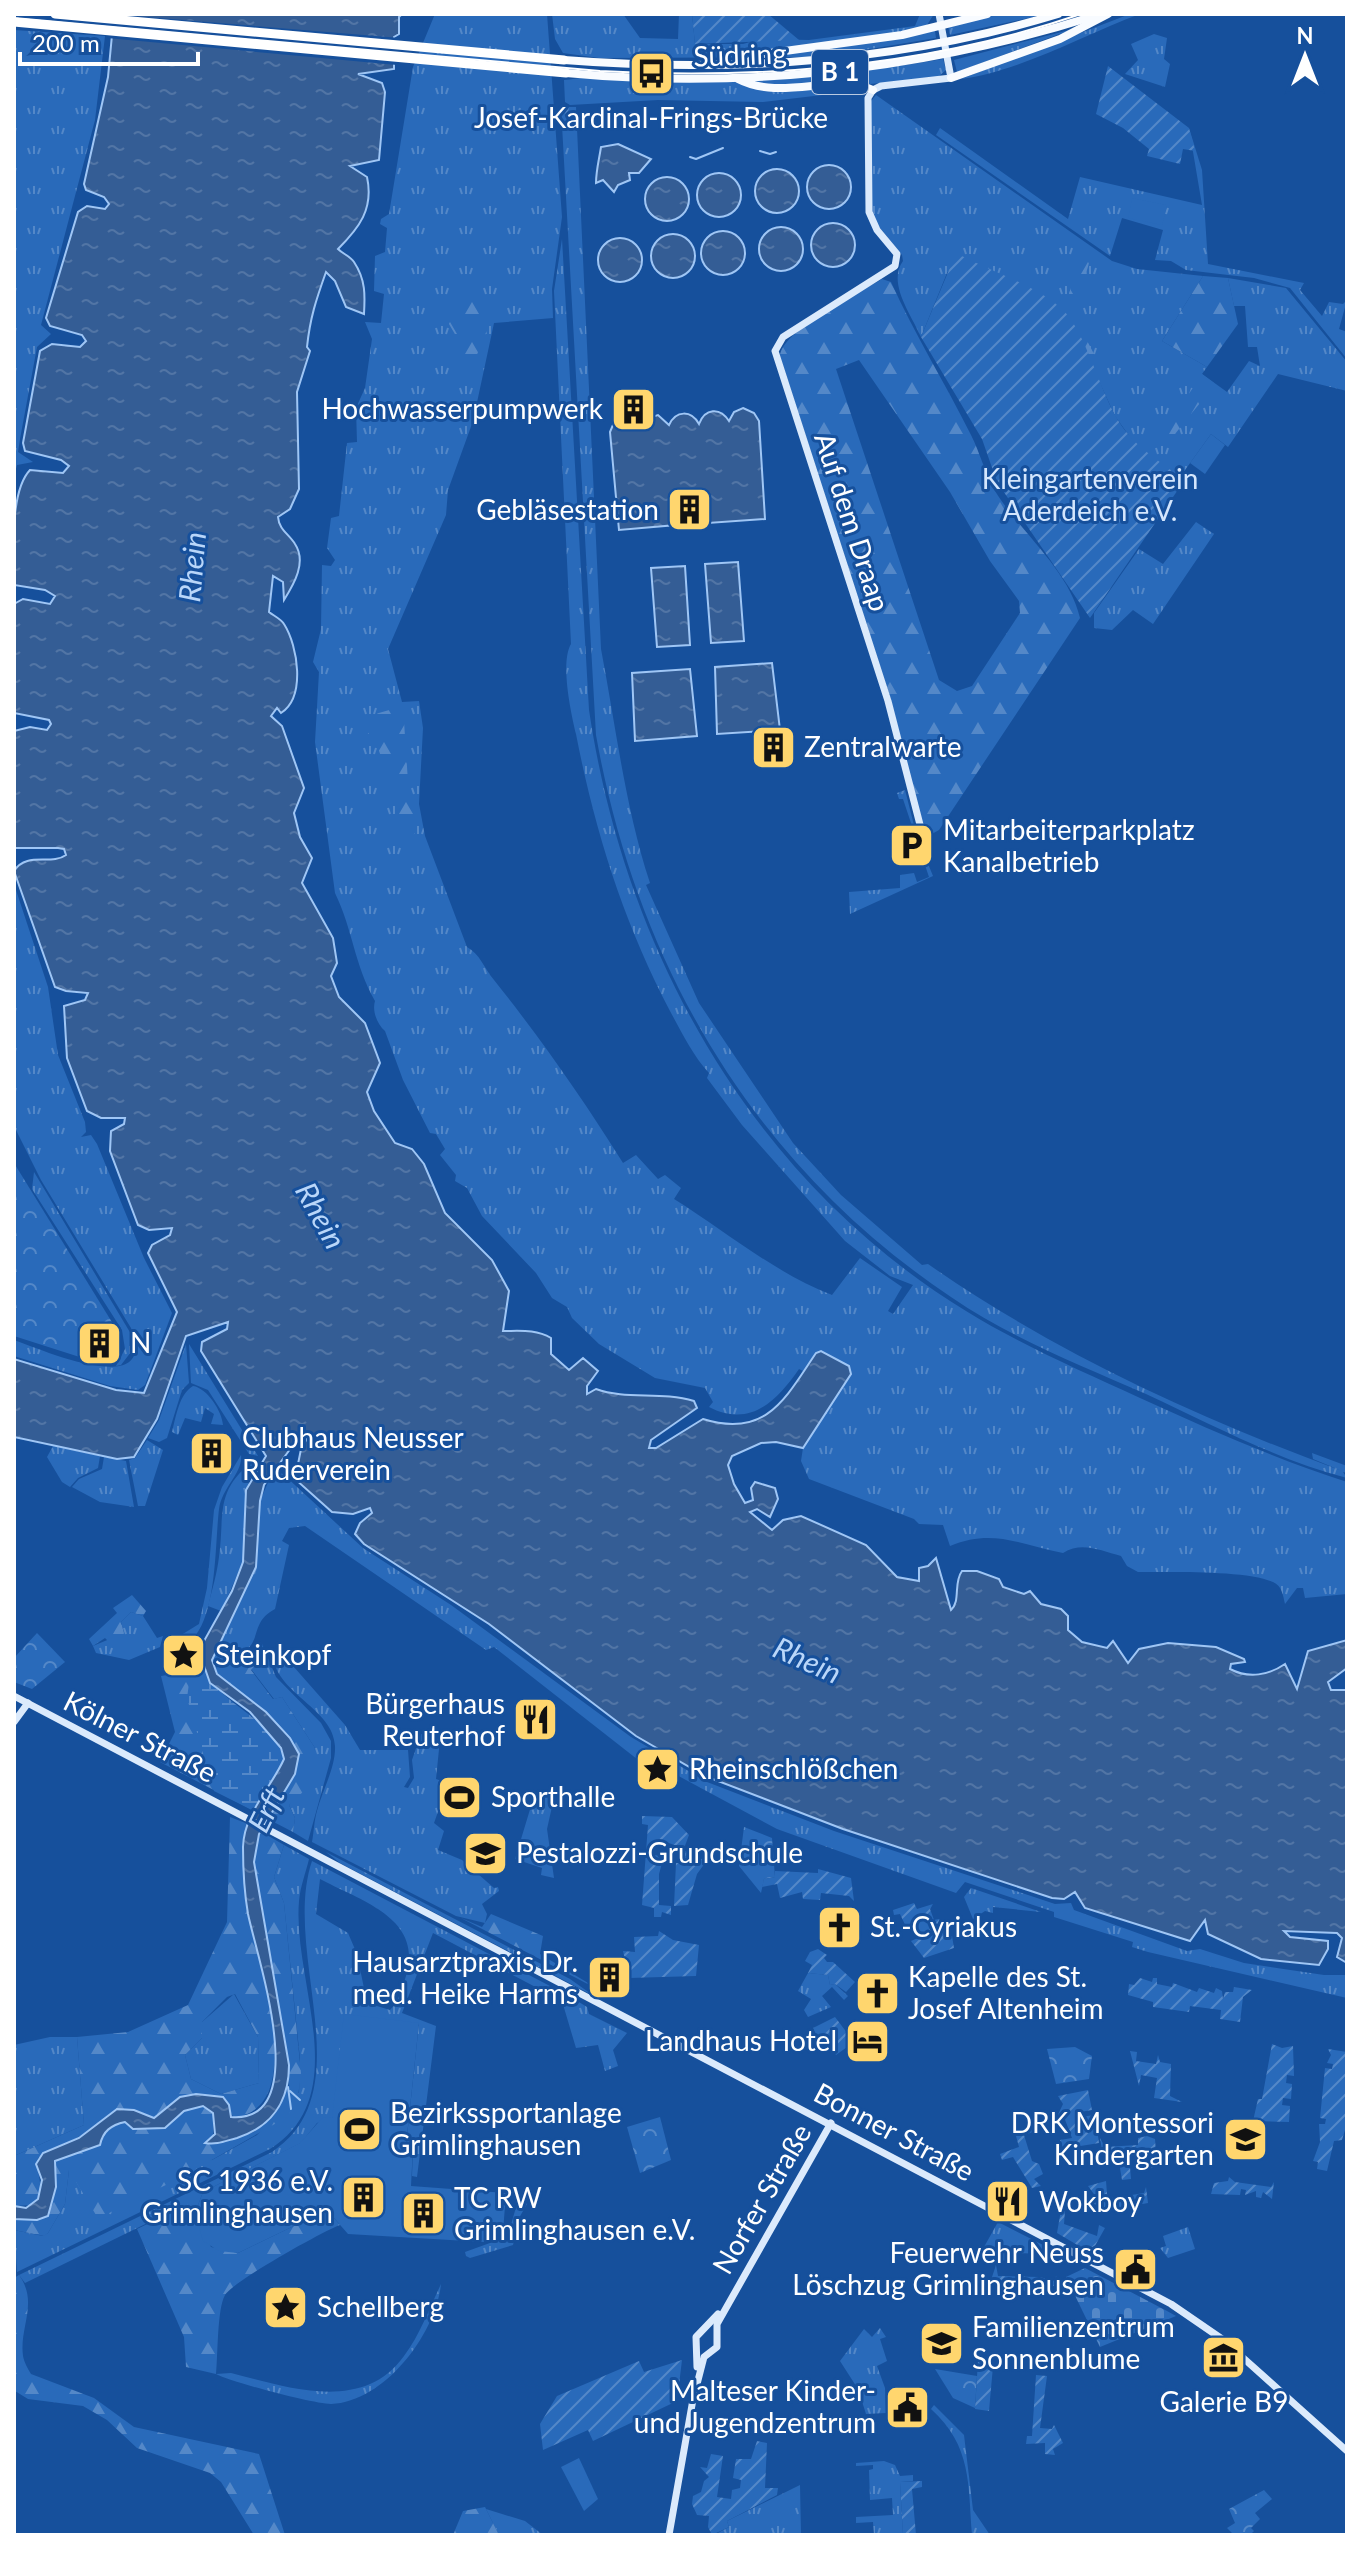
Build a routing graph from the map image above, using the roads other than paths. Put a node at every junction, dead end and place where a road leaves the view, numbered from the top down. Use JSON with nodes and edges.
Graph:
{"nodes":[{"id":1,"x":55,"y":14,"type":"edge"},
{"id":2,"x":987,"y":14,"type":"edge"},
{"id":3,"x":1058,"y":14,"type":"edge"},
{"id":4,"x":1101,"y":14,"type":"edge"},
{"id":5,"x":1108,"y":14,"type":"edge"},
{"id":6,"x":940,"y":19,"type":"edge"},
{"id":7,"x":14,"y":22,"type":"edge"},
{"id":8,"x":564,"y":60,"type":"joint"},
{"id":9,"x":739,"y":66,"type":"junction"},
{"id":10,"x":566,"y":73,"type":"joint"},
{"id":11,"x":951,"y":78,"type":"junction"},
{"id":12,"x":737,"y":79,"type":"junction"},
{"id":13,"x":873,"y":90,"type":"junction"},
{"id":14,"x":925,"y":844,"type":"dead end"},
{"id":15,"x":14,"y":1696,"type":"edge"},
{"id":16,"x":28,"y":1703,"type":"junction"},
{"id":17,"x":14,"y":1722,"type":"edge"},
{"id":18,"x":266,"y":1827,"type":"joint"},
{"id":19,"x":831,"y":2123,"type":"junction"},
{"id":20,"x":731,"y":2297,"type":"junction"},
{"id":21,"x":706,"y":2330,"type":"junction"},
{"id":22,"x":715,"y":2335,"type":"junction"},
{"id":23,"x":703,"y":2352,"type":"junction"},
{"id":24,"x":1347,"y":2451,"type":"edge"},
{"id":25,"x":669,"y":2535,"type":"edge"}],
"edges":[{"from":1,"to":8,"type":"highway","number":"B 1"},
{"from":2,"to":6,"type":"main road"},
{"from":3,"to":9,"type":"main road","name":"Südring","number":"B 1"},
{"from":4,"to":12,"type":"main road","name":"Südring","number":"B 1"},
{"from":5,"to":11,"type":"main road"},
{"from":6,"to":9,"type":"main road"},
{"from":6,"to":11,"type":"main road"},
{"from":7,"to":10,"type":"highway","number":"B 1"},
{"from":8,"to":9,"type":"main road","name":"Südring","number":"B 1"},
{"from":10,"to":12,"type":"main road","name":"Südring","number":"B 1"},
{"from":11,"to":13,"type":"main road"},
{"from":12,"to":13,"type":"main road"},
{"from":13,"to":14,"type":"main road","name":"Auf dem Draap"},
{"from":15,"to":16,"type":"main road","name":"Kölner Straße"},
{"from":16,"to":17,"type":"main road"},
{"from":16,"to":18,"type":"main road","name":"Kölner Straße"},
{"from":18,"to":19,"type":"main road","name":"Bonner Straße"},
{"from":19,"to":20,"type":"main road","name":"Norfer Straße"},
{"from":19,"to":24,"type":"main road","name":"Bonner Straße"},
{"from":20,"to":21,"type":"main road","name":"Norfer Straße"},
{"from":20,"to":22,"type":"main road","name":"Norfer Straße"},
{"from":21,"to":22,"type":"main road"},
{"from":21,"to":23,"type":"main road","name":"Norfer Straße"},
{"from":22,"to":23,"type":"main road","name":"Norfer Straße"},
{"from":23,"to":25,"type":"main road","name":"Norfer Straße"}]}
